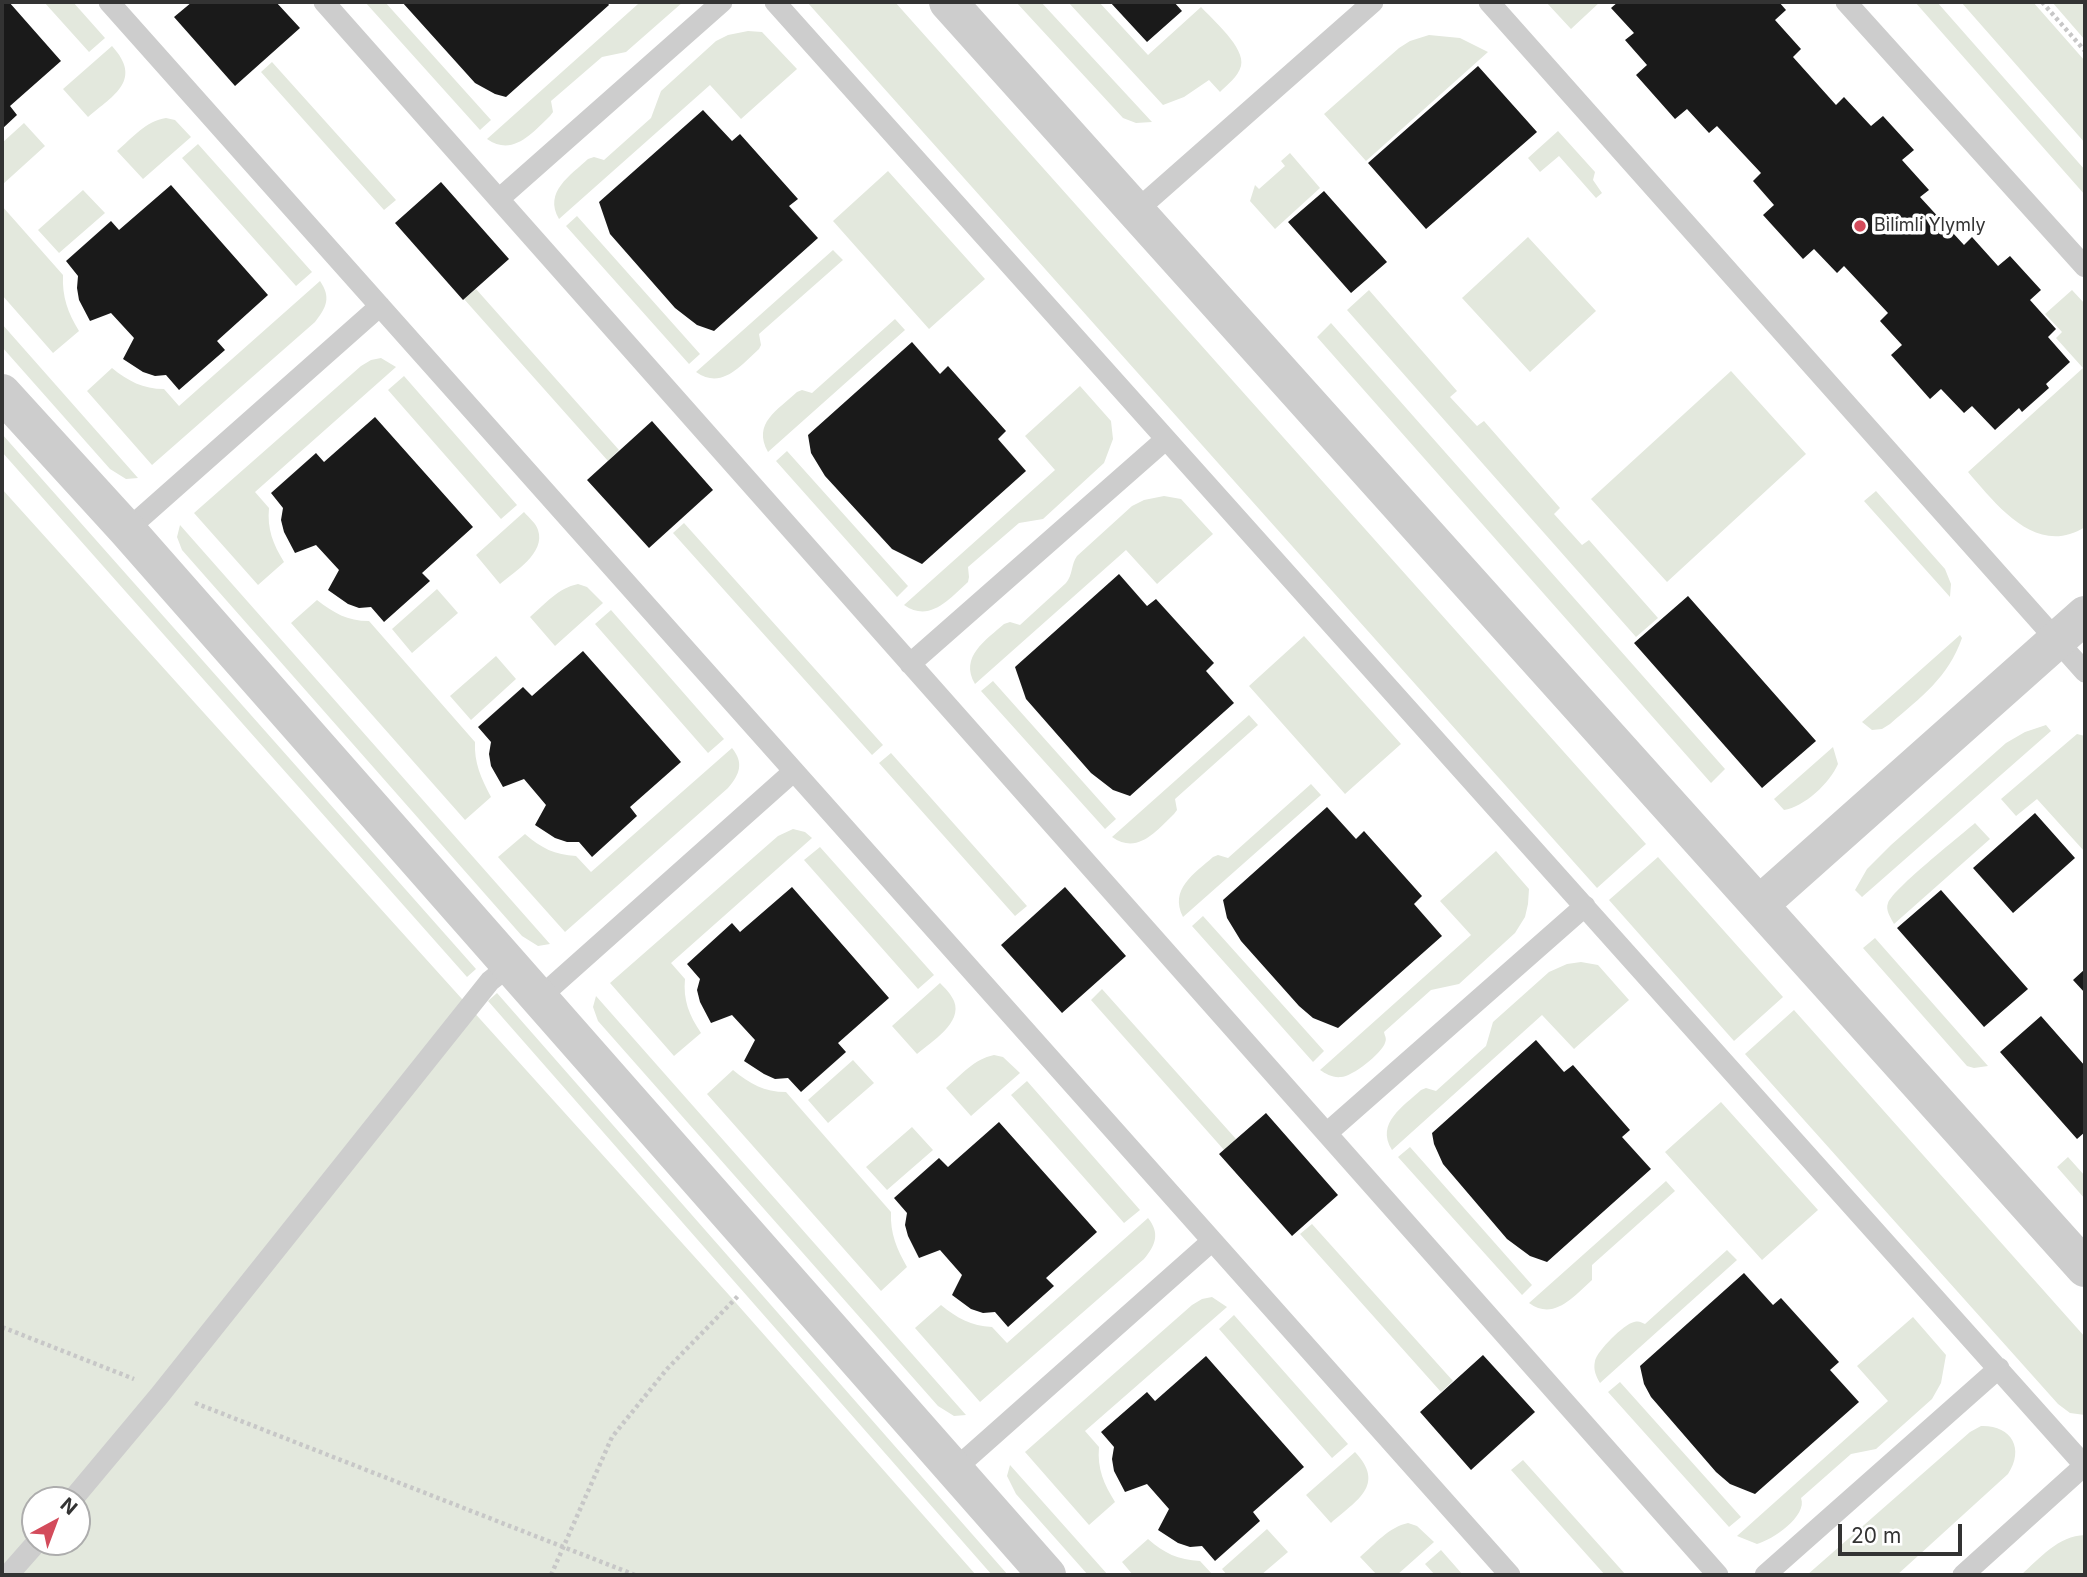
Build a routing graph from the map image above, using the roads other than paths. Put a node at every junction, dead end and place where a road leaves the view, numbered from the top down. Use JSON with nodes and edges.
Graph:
{"nodes":[{"id":1,"x":109,"y":2,"type":"edge"},
{"id":2,"x":324,"y":2,"type":"edge"},
{"id":3,"x":722,"y":2,"type":"edge"},
{"id":4,"x":775,"y":2,"type":"edge"},
{"id":5,"x":948,"y":2,"type":"edge"},
{"id":6,"x":1373,"y":2,"type":"edge"},
{"id":7,"x":1489,"y":2,"type":"edge"},
{"id":8,"x":1846,"y":2,"type":"edge"},
{"id":9,"x":499,"y":200,"type":"junction"},
{"id":10,"x":1136,"y":211,"type":"junction"},
{"id":11,"x":2085,"y":267,"type":"edge"},
{"id":12,"x":380,"y":306,"type":"junction"},
{"id":13,"x":2,"y":393,"type":"edge"},
{"id":14,"x":1166,"y":439,"type":"junction"},
{"id":15,"x":127,"y":530,"type":"junction"},
{"id":16,"x":2085,"y":615,"type":"edge"},
{"id":17,"x":2057,"y":640,"type":"junction"},
{"id":18,"x":911,"y":664,"type":"junction"},
{"id":19,"x":2085,"y":672,"type":"edge"},
{"id":20,"x":794,"y":771,"type":"junction"},
{"id":21,"x":1759,"y":905,"type":"junction"},
{"id":22,"x":1585,"y":906,"type":"junction"},
{"id":23,"x":509,"y":966,"type":"junction"},
{"id":24,"x":538,"y":999,"type":"junction"},
{"id":25,"x":1327,"y":1133,"type":"junction"},
{"id":26,"x":1212,"y":1241,"type":"junction"},
{"id":27,"x":2085,"y":1268,"type":"edge"},
{"id":28,"x":1999,"y":1368,"type":"junction"},
{"id":29,"x":2085,"y":1466,"type":"edge"},
{"id":30,"x":955,"y":1469,"type":"junction"},
{"id":31,"x":84,"y":1486,"type":"edge"},
{"id":32,"x":25,"y":1556,"type":"edge"},
{"id":33,"x":8,"y":1575,"type":"edge"},
{"id":34,"x":1046,"y":1575,"type":"edge"},
{"id":35,"x":1510,"y":1575,"type":"edge"},
{"id":36,"x":1718,"y":1575,"type":"edge"},
{"id":37,"x":1765,"y":1575,"type":"edge"},
{"id":38,"x":1964,"y":1575,"type":"edge"}],
"edges":[{"from":1,"to":12,"type":"lane"},
{"from":2,"to":9,"type":"lane"},
{"from":3,"to":9,"type":"lane"},
{"from":4,"to":14,"type":"lane"},
{"from":5,"to":10,"type":"street"},
{"from":6,"to":10,"type":"lane"},
{"from":7,"to":17,"type":"lane"},
{"from":8,"to":11,"type":"lane"},
{"from":9,"to":18,"type":"lane"},
{"from":10,"to":21,"type":"street"},
{"from":12,"to":15,"type":"lane"},
{"from":12,"to":20,"type":"lane"},
{"from":13,"to":15,"type":"street"},
{"from":14,"to":18,"type":"lane"},
{"from":14,"to":22,"type":"lane"},
{"from":15,"to":23,"type":"street"},
{"from":16,"to":17,"type":"street"},
{"from":17,"to":19,"type":"lane"},
{"from":17,"to":21,"type":"street"},
{"from":18,"to":25,"type":"lane"},
{"from":20,"to":24,"type":"lane"},
{"from":20,"to":26,"type":"lane"},
{"from":21,"to":27,"type":"street"},
{"from":22,"to":25,"type":"lane"},
{"from":22,"to":28,"type":"lane"},
{"from":23,"to":24,"type":"street"},
{"from":23,"to":31,"type":"lane"},
{"from":24,"to":30,"type":"street"},
{"from":25,"to":36,"type":"lane"},
{"from":26,"to":30,"type":"lane"},
{"from":26,"to":35,"type":"lane"},
{"from":28,"to":29,"type":"lane"},
{"from":28,"to":37,"type":"lane"},
{"from":29,"to":38,"type":"lane"},
{"from":30,"to":34,"type":"street"},
{"from":32,"to":33,"type":"lane"}]}
